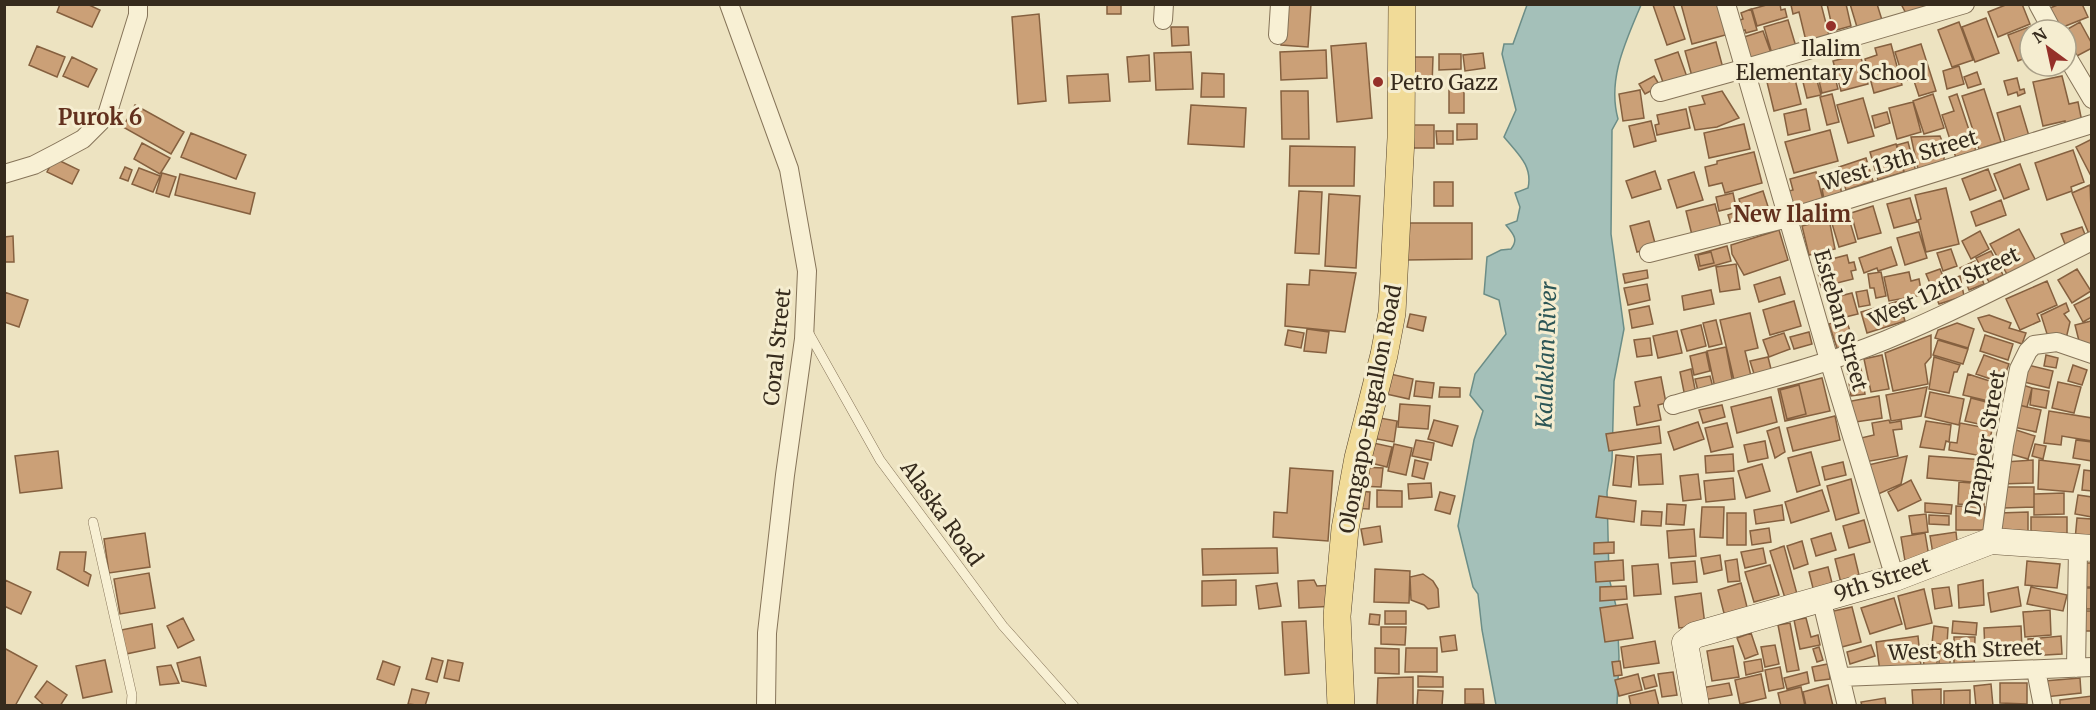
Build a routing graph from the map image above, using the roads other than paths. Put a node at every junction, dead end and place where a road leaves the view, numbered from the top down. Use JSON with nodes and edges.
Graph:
{"nodes":[{"id":1,"x":138,"y":4,"type":"edge"},
{"id":2,"x":729,"y":4,"type":"edge"},
{"id":3,"x":1280,"y":4,"type":"edge"},
{"id":4,"x":1402,"y":4,"type":"edge"},
{"id":5,"x":1726,"y":4,"type":"edge"},
{"id":6,"x":1965,"y":4,"type":"edge"},
{"id":7,"x":2038,"y":4,"type":"edge"},
{"id":8,"x":2046,"y":18,"type":"edge"},
{"id":9,"x":1278,"y":34,"type":"dead end"},
{"id":10,"x":1743,"y":69,"type":"junction"},
{"id":11,"x":2078,"y":76,"type":"edge"},
{"id":12,"x":1659,"y":92,"type":"dead end"},
{"id":13,"x":2091,"y":99,"type":"edge"},
{"id":14,"x":2091,"y":124,"type":"edge"},
{"id":15,"x":4,"y":174,"type":"edge"},
{"id":16,"x":1788,"y":218,"type":"junction"},
{"id":17,"x":2091,"y":241,"type":"edge"},
{"id":18,"x":1649,"y":253,"type":"dead end"},
{"id":19,"x":804,"y":325,"type":"junction"},
{"id":20,"x":2091,"y":354,"type":"edge"},
{"id":21,"x":1829,"y":360,"type":"junction"},
{"id":22,"x":1673,"y":405,"type":"dead end"},
{"id":23,"x":93,"y":522,"type":"dead end"},
{"id":24,"x":1991,"y":541,"type":"junction"},
{"id":25,"x":2085,"y":548,"type":"edge"},
{"id":26,"x":1895,"y":578,"type":"junction"},
{"id":27,"x":1821,"y":598,"type":"junction"},
{"id":28,"x":2084,"y":668,"type":"edge"},
{"id":29,"x":2036,"y":670,"type":"junction"},
{"id":30,"x":1841,"y":677,"type":"junction"},
{"id":31,"x":131,"y":705,"type":"edge"},
{"id":32,"x":766,"y":705,"type":"edge"},
{"id":33,"x":1074,"y":705,"type":"edge"},
{"id":34,"x":1341,"y":705,"type":"edge"},
{"id":35,"x":1696,"y":705,"type":"edge"},
{"id":36,"x":1847,"y":705,"type":"edge"},
{"id":37,"x":2043,"y":705,"type":"edge"}],
"edges":[{"from":1,"to":15,"type":"street"},
{"from":2,"to":19,"type":"street","name":"Coral Street"},
{"from":3,"to":9,"type":"street"},
{"from":4,"to":34,"type":"main road","name":"Olongapo-Bugallon Road"},
{"from":5,"to":10,"type":"street","name":"Esteban Street"},
{"from":6,"to":10,"type":"street"},
{"from":7,"to":8,"type":"street"},
{"from":10,"to":12,"type":"street"},
{"from":10,"to":16,"type":"street","name":"Esteban Street"},
{"from":11,"to":13,"type":"street"},
{"from":14,"to":16,"type":"street","name":"West 13th Street"},
{"from":16,"to":18,"type":"street","name":"West 13th Street"},
{"from":16,"to":21,"type":"street","name":"Esteban Street"},
{"from":17,"to":21,"type":"street","name":"West 12th Street"},
{"from":19,"to":32,"type":"street","name":"Coral Street"},
{"from":19,"to":33,"type":"lane","name":"Alaska Road"},
{"from":20,"to":24,"type":"street","name":"Drapper Street"},
{"from":21,"to":22,"type":"street","name":"West 12th Street"},
{"from":21,"to":26,"type":"street","name":"Esteban Street"},
{"from":23,"to":31,"type":"lane"},
{"from":24,"to":25,"type":"street","name":"9th Street"},
{"from":24,"to":26,"type":"street","name":"9th Street"},
{"from":25,"to":28,"type":"street"},
{"from":26,"to":27,"type":"street","name":"9th Street"},
{"from":27,"to":30,"type":"street"},
{"from":27,"to":35,"type":"street","name":"9th Street"},
{"from":28,"to":29,"type":"street","name":"West 8th Street"},
{"from":29,"to":30,"type":"street","name":"West 8th Street"},
{"from":29,"to":37,"type":"street"},
{"from":30,"to":36,"type":"street"}]}
